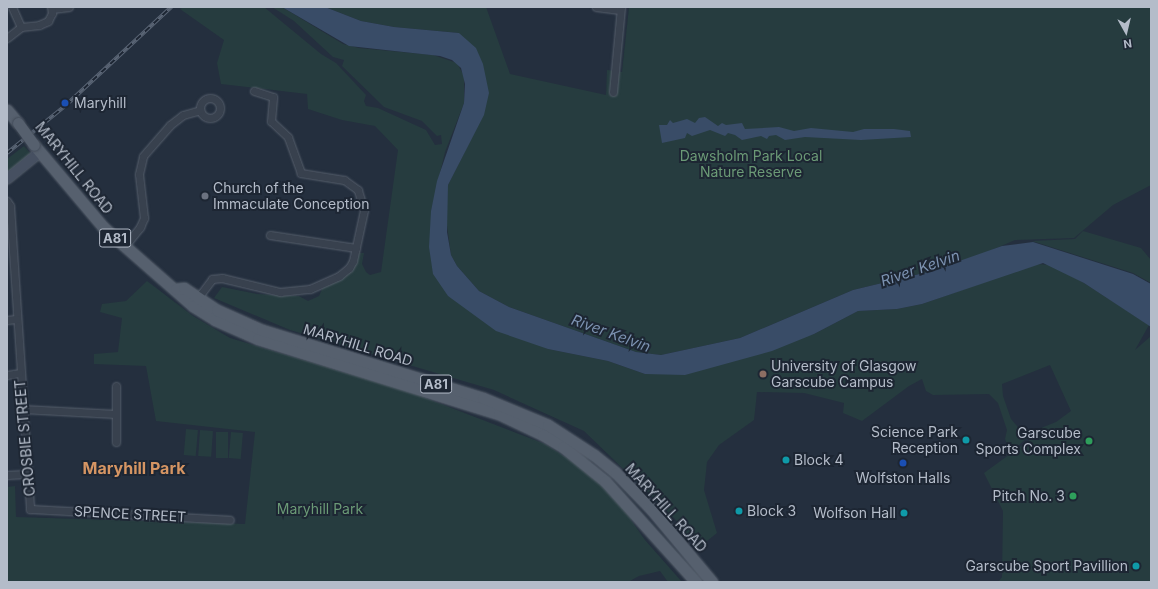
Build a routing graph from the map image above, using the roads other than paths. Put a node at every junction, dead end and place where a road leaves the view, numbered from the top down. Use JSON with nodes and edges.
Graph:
{"nodes":[{"id":1,"x":12,"y":7,"type":"edge"},
{"id":2,"x":69,"y":7,"type":"edge"},
{"id":3,"x":596,"y":7,"type":"edge"},
{"id":4,"x":52,"y":8,"type":"edge"},
{"id":5,"x":620,"y":9,"type":"edge"},
{"id":6,"x":20,"y":27,"type":"junction"},
{"id":7,"x":7,"y":38,"type":"edge"},
{"id":8,"x":254,"y":91,"type":"dead end"},
{"id":9,"x":613,"y":92,"type":"dead end"},
{"id":10,"x":7,"y":110,"type":"edge"},
{"id":11,"x":200,"y":110,"type":"dead end"},
{"id":12,"x":37,"y":148,"type":"junction"},
{"id":13,"x":7,"y":179,"type":"edge"},
{"id":14,"x":7,"y":201,"type":"edge"},
{"id":15,"x":270,"y":235,"type":"dead end"},
{"id":16,"x":124,"y":247,"type":"junction"},
{"id":17,"x":356,"y":248,"type":"junction"},
{"id":18,"x":196,"y":302,"type":"junction"},
{"id":19,"x":16,"y":319,"type":"junction"},
{"id":20,"x":7,"y":320,"type":"edge"},
{"id":21,"x":19,"y":373,"type":"junction"},
{"id":22,"x":7,"y":375,"type":"edge"},
{"id":23,"x":408,"y":381,"type":"junction"},
{"id":24,"x":116,"y":386,"type":"dead end"},
{"id":25,"x":22,"y":409,"type":"junction"},
{"id":26,"x":116,"y":414,"type":"junction"},
{"id":27,"x":116,"y":442,"type":"dead end"},
{"id":28,"x":26,"y":474,"type":"junction"},
{"id":29,"x":7,"y":475,"type":"edge"},
{"id":30,"x":30,"y":509,"type":"joint"},
{"id":31,"x":230,"y":520,"type":"dead end"},
{"id":32,"x":696,"y":582,"type":"edge"},
{"id":33,"x":712,"y":582,"type":"edge"}],
"edges":[{"from":1,"to":6,"type":"street"},
{"from":2,"to":4,"type":"street"},
{"from":3,"to":5,"type":"street"},
{"from":4,"to":6,"type":"street"},
{"from":5,"to":9,"type":"street"},
{"from":6,"to":7,"type":"street"},
{"from":8,"to":17,"type":"street"},
{"from":10,"to":12,"type":"main road","name":"MARYHILL ROAD","number":"A81","bridge":true},
{"from":11,"to":16,"type":"street"},
{"from":12,"to":13,"type":"street"},
{"from":12,"to":16,"type":"main road","name":"MARYHILL ROAD","number":"A81"},
{"from":14,"to":19,"type":"street","name":"CROSBIE STREET"},
{"from":15,"to":17,"type":"street"},
{"from":16,"to":18,"type":"main road","name":"MARYHILL ROAD","number":"A81"},
{"from":17,"to":18,"type":"street"},
{"from":18,"to":23,"type":"main road","name":"MARYHILL ROAD","number":"A81"},
{"from":19,"to":20,"type":"street"},
{"from":19,"to":21,"type":"street","name":"CROSBIE STREET"},
{"from":21,"to":22,"type":"street"},
{"from":21,"to":25,"type":"street","name":"CROSBIE STREET"},
{"from":23,"to":32,"type":"main road","name":"MARYHILL ROAD","number":"A81"},
{"from":23,"to":33,"type":"main road","name":"MARYHILL ROAD","number":"A81"},
{"from":24,"to":26,"type":"street"},
{"from":25,"to":26,"type":"street"},
{"from":25,"to":28,"type":"street","name":"CROSBIE STREET"},
{"from":26,"to":27,"type":"street"},
{"from":28,"to":29,"type":"street"},
{"from":28,"to":30,"type":"street","name":"CROSBIE STREET"},
{"from":30,"to":31,"type":"street","name":"SPENCE STREET"}]}
